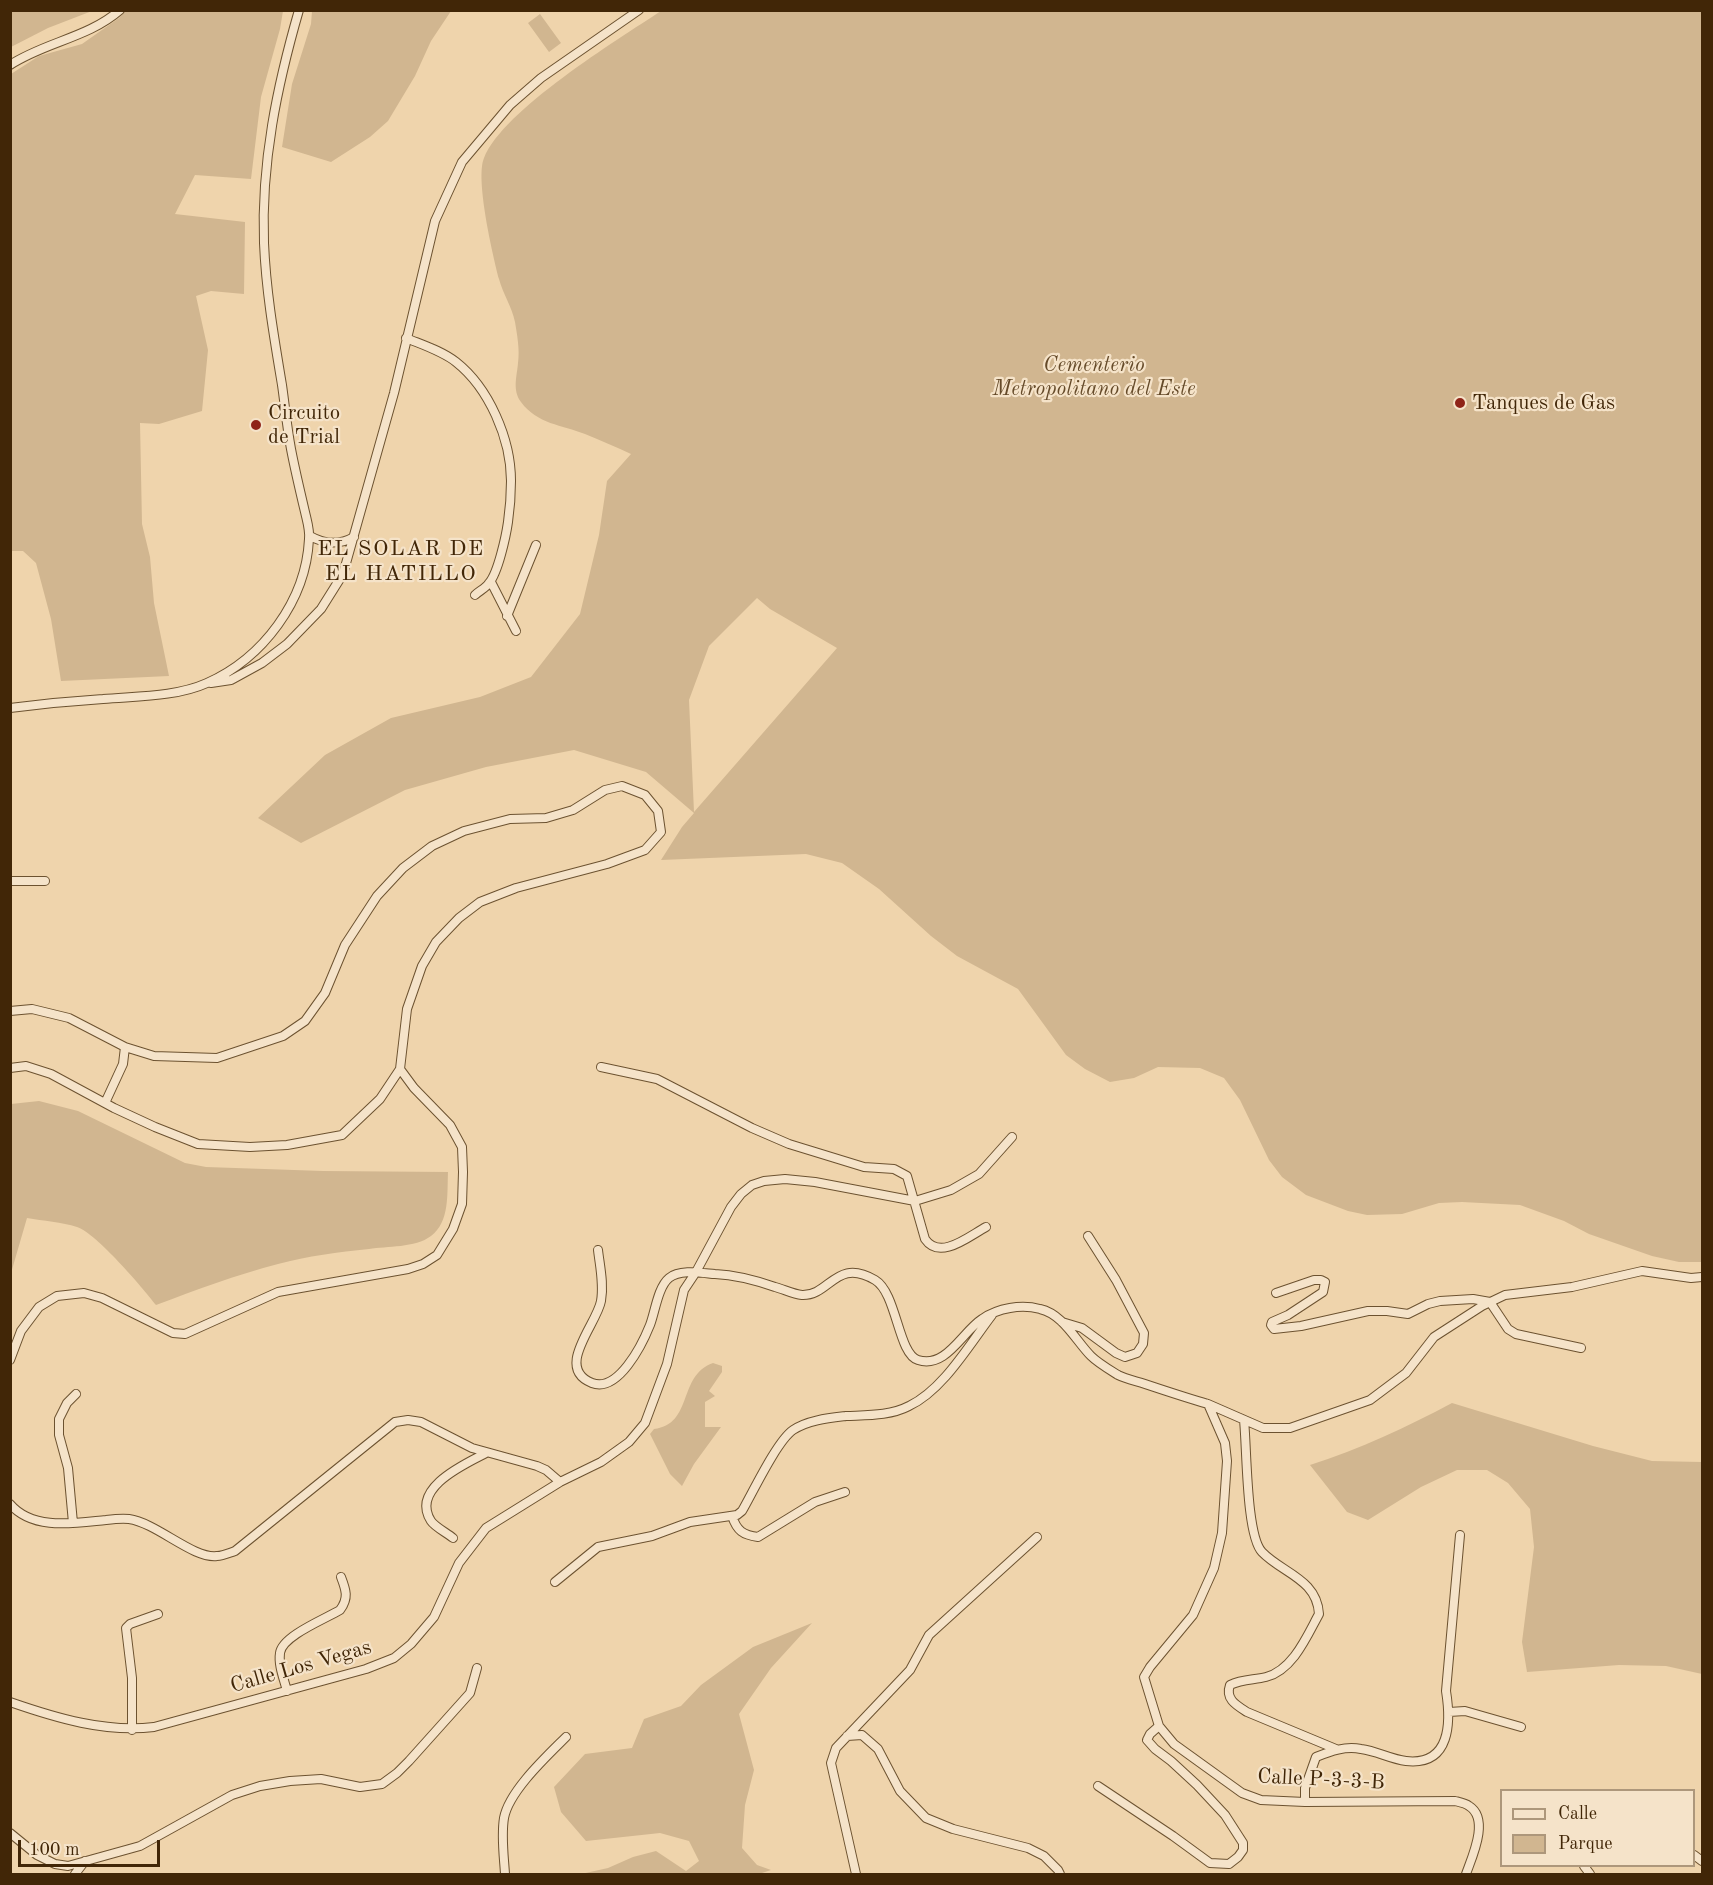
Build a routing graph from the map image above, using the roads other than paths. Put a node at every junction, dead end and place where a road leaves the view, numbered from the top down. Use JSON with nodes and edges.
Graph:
{"nodes":[{"id":1,"x":120,"y":10,"type":"edge"},
{"id":2,"x":299,"y":10,"type":"edge"},
{"id":3,"x":639,"y":10,"type":"edge"},
{"id":4,"x":10,"y":65,"type":"edge"},
{"id":5,"x":406,"y":338,"type":"junction"},
{"id":6,"x":310,"y":536,"type":"junction"},
{"id":7,"x":354,"y":537,"type":"junction"},
{"id":8,"x":536,"y":545,"type":"dead end"},
{"id":9,"x":490,"y":582,"type":"junction"},
{"id":10,"x":475,"y":595,"type":"dead end"},
{"id":11,"x":507,"y":616,"type":"junction"},
{"id":12,"x":516,"y":631,"type":"dead end"},
{"id":13,"x":206,"y":683,"type":"junction"},
{"id":14,"x":10,"y":708,"type":"edge"},
{"id":15,"x":10,"y":881,"type":"edge"},
{"id":16,"x":45,"y":881,"type":"dead end"},
{"id":17,"x":10,"y":1011,"type":"edge"},
{"id":18,"x":125,"y":1047,"type":"junction"},
{"id":19,"x":601,"y":1067,"type":"dead end"},
{"id":20,"x":10,"y":1068,"type":"edge"},
{"id":21,"x":400,"y":1069,"type":"junction"},
{"id":22,"x":105,"y":1103,"type":"junction"},
{"id":23,"x":1012,"y":1137,"type":"dead end"},
{"id":24,"x":915,"y":1201,"type":"junction"},
{"id":25,"x":986,"y":1227,"type":"dead end"},
{"id":26,"x":1088,"y":1236,"type":"dead end"},
{"id":27,"x":598,"y":1250,"type":"dead end"},
{"id":28,"x":696,"y":1272,"type":"junction"},
{"id":29,"x":1702,"y":1277,"type":"edge"},
{"id":30,"x":1276,"y":1293,"type":"dead end"},
{"id":31,"x":1490,"y":1302,"type":"junction"},
{"id":32,"x":995,"y":1311,"type":"junction"},
{"id":33,"x":1062,"y":1322,"type":"junction"},
{"id":34,"x":1581,"y":1348,"type":"dead end"},
{"id":35,"x":10,"y":1360,"type":"edge"},
{"id":36,"x":76,"y":1394,"type":"dead end"},
{"id":37,"x":1208,"y":1404,"type":"junction"},
{"id":38,"x":1244,"y":1420,"type":"junction"},
{"id":39,"x":486,"y":1453,"type":"junction"},
{"id":40,"x":560,"y":1482,"type":"junction"},
{"id":41,"x":845,"y":1492,"type":"dead end"},
{"id":42,"x":10,"y":1504,"type":"edge"},
{"id":43,"x":732,"y":1516,"type":"junction"},
{"id":44,"x":73,"y":1523,"type":"junction"},
{"id":45,"x":1460,"y":1535,"type":"dead end"},
{"id":46,"x":1037,"y":1537,"type":"dead end"},
{"id":47,"x":453,"y":1538,"type":"dead end"},
{"id":48,"x":341,"y":1577,"type":"dead end"},
{"id":49,"x":555,"y":1582,"type":"dead end"},
{"id":50,"x":158,"y":1614,"type":"dead end"},
{"id":51,"x":477,"y":1668,"type":"dead end"},
{"id":52,"x":287,"y":1691,"type":"junction"},
{"id":53,"x":10,"y":1702,"type":"edge"},
{"id":54,"x":1449,"y":1712,"type":"junction"},
{"id":55,"x":1159,"y":1726,"type":"junction"},
{"id":56,"x":1521,"y":1727,"type":"dead end"},
{"id":57,"x":132,"y":1730,"type":"junction"},
{"id":58,"x":847,"y":1736,"type":"junction"},
{"id":59,"x":566,"y":1737,"type":"dead end"},
{"id":60,"x":1336,"y":1749,"type":"junction"},
{"id":61,"x":1098,"y":1786,"type":"dead end"},
{"id":62,"x":1305,"y":1802,"type":"junction"},
{"id":63,"x":10,"y":1833,"type":"edge"},
{"id":64,"x":85,"y":1861,"type":"junction"},
{"id":65,"x":75,"y":1875,"type":"edge"},
{"id":66,"x":504,"y":1875,"type":"edge"},
{"id":67,"x":856,"y":1875,"type":"edge"},
{"id":68,"x":1060,"y":1875,"type":"edge"},
{"id":69,"x":1466,"y":1875,"type":"edge"}],
"edges":[{"from":1,"to":4,"type":"street"},
{"from":2,"to":6,"type":"street"},
{"from":3,"to":5,"type":"street"},
{"from":5,"to":7,"type":"street"},
{"from":5,"to":9,"type":"street"},
{"from":6,"to":7,"type":"street"},
{"from":6,"to":13,"type":"street"},
{"from":7,"to":13,"type":"street"},
{"from":8,"to":11,"type":"street"},
{"from":9,"to":10,"type":"street"},
{"from":9,"to":11,"type":"street"},
{"from":11,"to":12,"type":"street"},
{"from":13,"to":14,"type":"street"},
{"from":15,"to":16,"type":"street"},
{"from":17,"to":18,"type":"street"},
{"from":18,"to":21,"type":"street"},
{"from":18,"to":22,"type":"street"},
{"from":19,"to":24,"type":"street"},
{"from":20,"to":22,"type":"street"},
{"from":21,"to":22,"type":"street"},
{"from":21,"to":35,"type":"street"},
{"from":23,"to":24,"type":"street"},
{"from":24,"to":25,"type":"street"},
{"from":24,"to":28,"type":"street","name":"Calle Los Vegas"},
{"from":26,"to":33,"type":"street"},
{"from":27,"to":28,"type":"street"},
{"from":28,"to":32,"type":"street"},
{"from":28,"to":40,"type":"street","name":"Calle Los Vegas"},
{"from":29,"to":31,"type":"street"},
{"from":30,"to":31,"type":"street"},
{"from":31,"to":34,"type":"street"},
{"from":31,"to":38,"type":"street"},
{"from":32,"to":33,"type":"street"},
{"from":32,"to":43,"type":"street"},
{"from":33,"to":37,"type":"street"},
{"from":36,"to":44,"type":"street"},
{"from":37,"to":38,"type":"street"},
{"from":37,"to":55,"type":"street","name":"Calle P-3-3-B"},
{"from":38,"to":60,"type":"street"},
{"from":39,"to":40,"type":"street"},
{"from":39,"to":44,"type":"street"},
{"from":39,"to":47,"type":"street"},
{"from":40,"to":52,"type":"street","name":"Calle Los Vegas"},
{"from":41,"to":43,"type":"street"},
{"from":42,"to":44,"type":"street"},
{"from":43,"to":49,"type":"street"},
{"from":45,"to":54,"type":"street"},
{"from":46,"to":58,"type":"street"},
{"from":48,"to":52,"type":"street"},
{"from":50,"to":57,"type":"street"},
{"from":51,"to":64,"type":"street"},
{"from":52,"to":57,"type":"street","name":"Calle Los Vegas"},
{"from":53,"to":57,"type":"street","name":"Calle Los Vegas"},
{"from":54,"to":56,"type":"street"},
{"from":54,"to":60,"type":"street"},
{"from":55,"to":61,"type":"street"},
{"from":55,"to":62,"type":"street","name":"Calle P-3-3-B"},
{"from":58,"to":67,"type":"street"},
{"from":58,"to":68,"type":"street"},
{"from":59,"to":66,"type":"street"},
{"from":60,"to":62,"type":"street"},
{"from":62,"to":69,"type":"street","name":"Calle P-3-3-B"},
{"from":63,"to":64,"type":"street"},
{"from":64,"to":65,"type":"street"}]}
